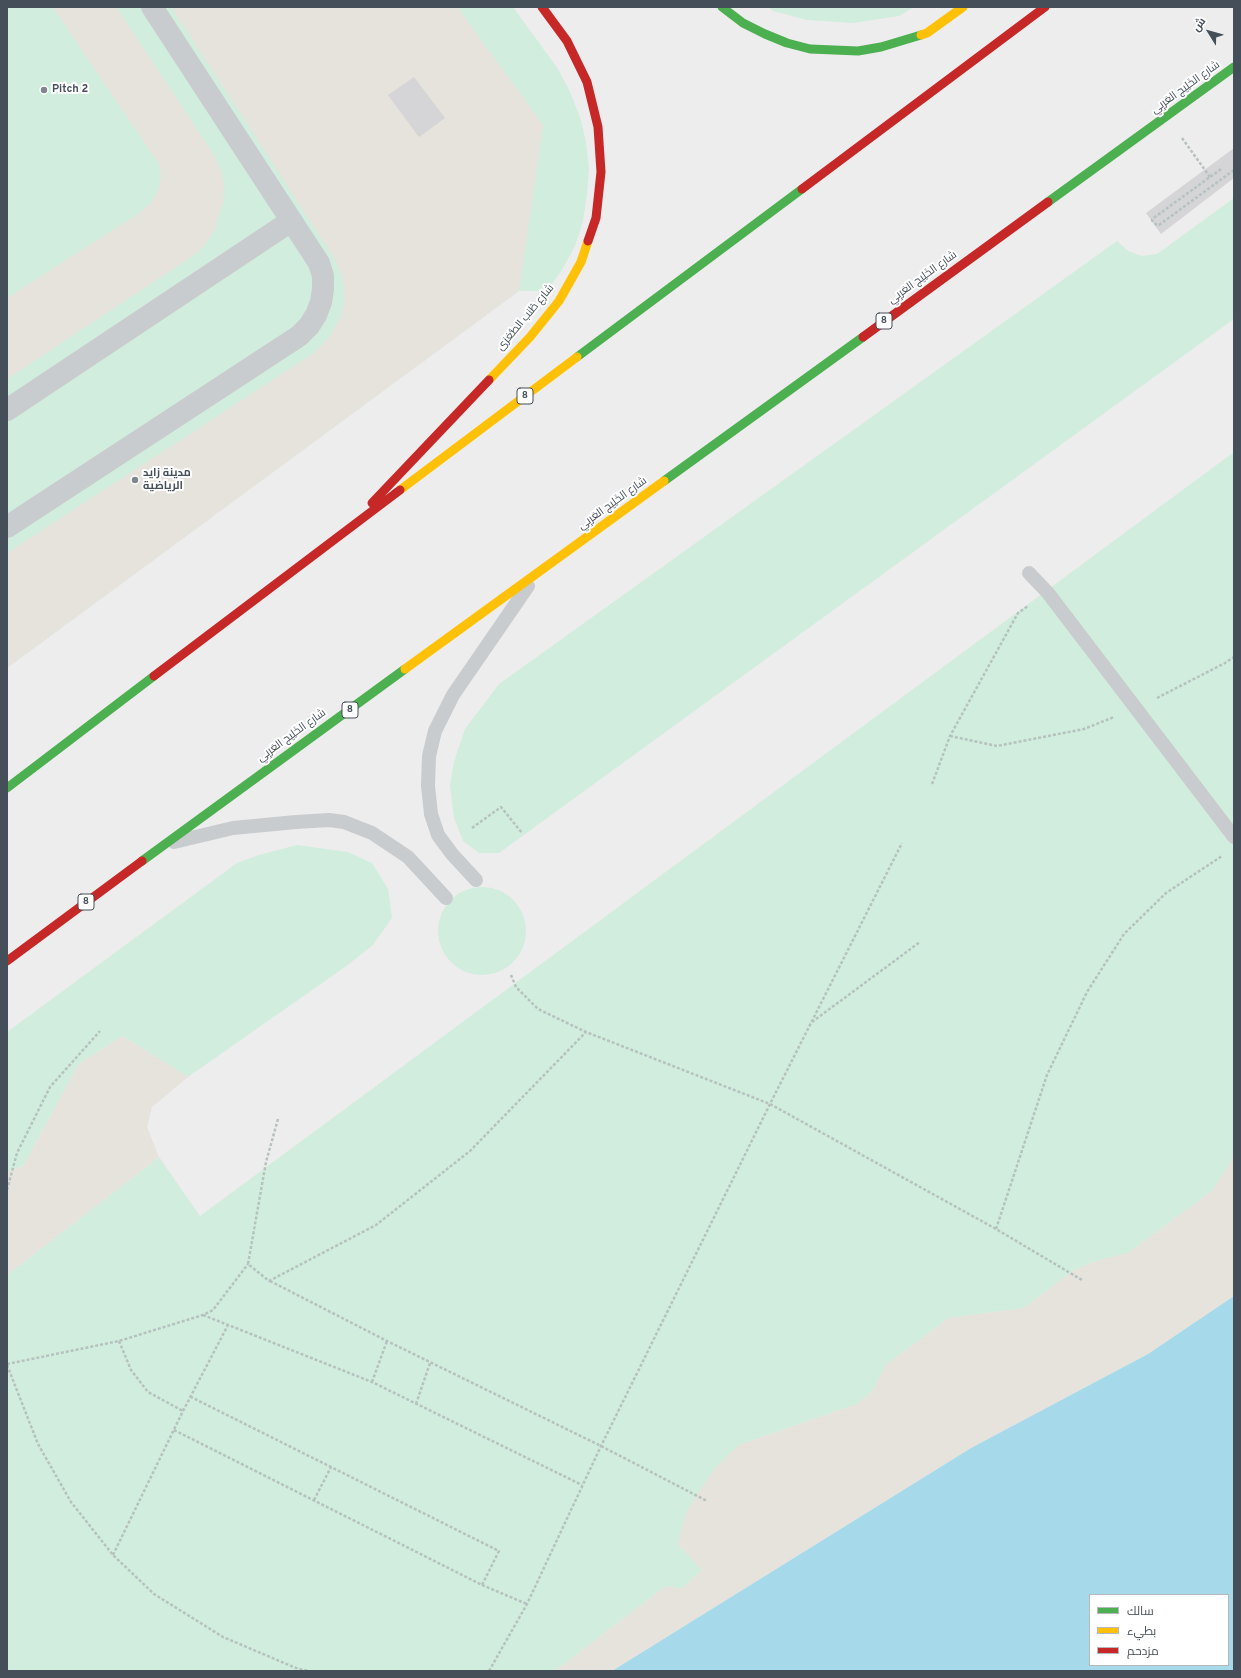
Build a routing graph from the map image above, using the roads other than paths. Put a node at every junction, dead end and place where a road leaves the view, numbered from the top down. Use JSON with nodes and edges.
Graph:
{"nodes":[{"id":1,"x":152,"y":7,"type":"edge"},
{"id":2,"x":542,"y":7,"type":"edge"},
{"id":3,"x":722,"y":7,"type":"edge"},
{"id":4,"x":963,"y":7,"type":"edge"},
{"id":5,"x":1045,"y":7,"type":"edge"},
{"id":6,"x":739,"y":15,"type":"edge"},
{"id":7,"x":1234,"y":67,"type":"edge"},
{"id":8,"x":291,"y":221,"type":"junction"},
{"id":9,"x":7,"y":410,"type":"edge"},
{"id":10,"x":7,"y":527,"type":"edge"},
{"id":11,"x":346,"y":530,"type":"junction"},
{"id":12,"x":1029,"y":573,"type":"dead end"},
{"id":13,"x":536,"y":575,"type":"junction"},
{"id":14,"x":7,"y":788,"type":"edge"},
{"id":15,"x":1234,"y":837,"type":"edge"},
{"id":16,"x":164,"y":844,"type":"junction"},
{"id":17,"x":476,"y":880,"type":"dead end"},
{"id":18,"x":446,"y":898,"type":"dead end"},
{"id":19,"x":7,"y":961,"type":"edge"}],
"edges":[{"from":1,"to":8,"type":"street"},
{"from":2,"to":11,"type":"main road","name":"شارع طُنب الصُّغرَى"},
{"from":3,"to":6,"type":"main road"},
{"from":4,"to":6,"type":"main road"},
{"from":5,"to":11,"type":"main road","number":"8"},
{"from":7,"to":13,"type":"main road","name":"شارع الخَلِيج العَربِي","number":"8"},
{"from":8,"to":9,"type":"street"},
{"from":8,"to":10,"type":"street"},
{"from":11,"to":14,"type":"main road","number":"8"},
{"from":12,"to":15,"type":"lane"},
{"from":13,"to":16,"type":"main road","name":"شارع الخَلِيج العَربِي","number":"8"},
{"from":13,"to":17,"type":"lane"},
{"from":16,"to":18,"type":"lane"},
{"from":16,"to":19,"type":"main road","name":"شارع الخَلِيج العَربِي","number":"8"}]}
